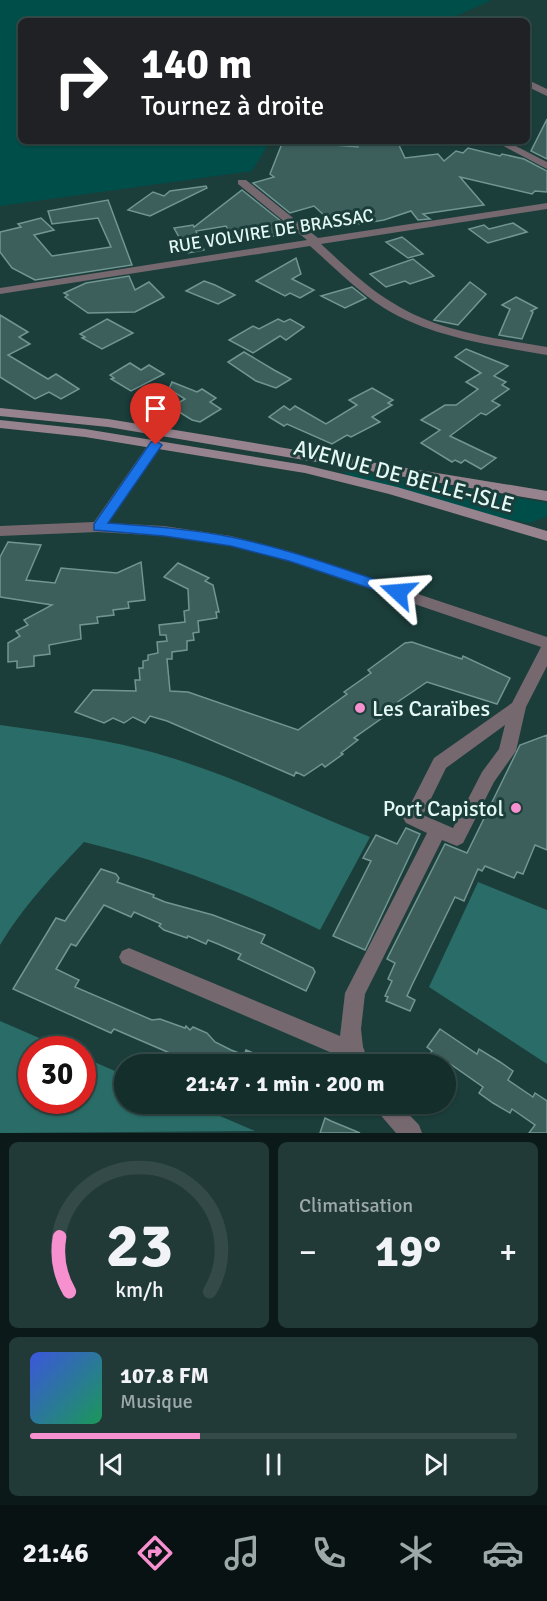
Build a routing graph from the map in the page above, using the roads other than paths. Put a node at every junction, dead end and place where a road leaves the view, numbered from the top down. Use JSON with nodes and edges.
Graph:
{"nodes":[{"id":1,"x":530,"y":84,"type":"edge"},
{"id":2,"x":547,"y":93,"type":"edge"},
{"id":3,"x":505,"y":144,"type":"edge"},
{"id":4,"x":547,"y":166,"type":"edge"},
{"id":5,"x":243,"y":182,"type":"dead end"},
{"id":6,"x":547,"y":206,"type":"edge"},
{"id":7,"x":313,"y":242,"type":"junction"},
{"id":8,"x":0,"y":291,"type":"edge"},
{"id":9,"x":547,"y":351,"type":"edge"},
{"id":10,"x":0,"y":412,"type":"edge"},
{"id":11,"x":0,"y":424,"type":"edge"},
{"id":12,"x":156,"y":445,"type":"junction"},
{"id":13,"x":547,"y":496,"type":"edge"},
{"id":14,"x":98,"y":527,"type":"junction"},
{"id":15,"x":0,"y":531,"type":"edge"},
{"id":16,"x":547,"y":536,"type":"edge"},
{"id":17,"x":547,"y":643,"type":"edge"},
{"id":18,"x":547,"y":650,"type":"edge"},
{"id":19,"x":518,"y":707,"type":"junction"},
{"id":20,"x":438,"y":831,"type":"junction"},
{"id":21,"x":129,"y":957,"type":"dead end"},
{"id":22,"x":347,"y":1054,"type":"edge"},
{"id":23,"x":355,"y":1054,"type":"edge"},
{"id":24,"x":393,"y":1114,"type":"edge"},
{"id":25,"x":411,"y":1133,"type":"edge"}],
"edges":[{"from":1,"to":2,"type":"street"},
{"from":3,"to":4,"type":"street"},
{"from":5,"to":7,"type":"street"},
{"from":6,"to":7,"type":"street","name":"RUE VOLVIRE DE BRASSAC"},
{"from":7,"to":8,"type":"street","name":"RUE VOLVIRE DE BRASSAC"},
{"from":7,"to":9,"type":"street"},
{"from":10,"to":13,"type":"street","name":"AVENUE DE BELLE-ISLE"},
{"from":11,"to":12,"type":"street","name":"AVENUE DE BELLE-ISLE"},
{"from":12,"to":14,"type":"street"},
{"from":12,"to":16,"type":"street","name":"AVENUE DE BELLE-ISLE"},
{"from":14,"to":15,"type":"street"},
{"from":14,"to":17,"type":"street"},
{"from":18,"to":19,"type":"street"},
{"from":19,"to":20,"type":"street"},
{"from":19,"to":20,"type":"street"},
{"from":20,"to":23,"type":"street"},
{"from":21,"to":22,"type":"street"},
{"from":24,"to":25,"type":"street"}]}
